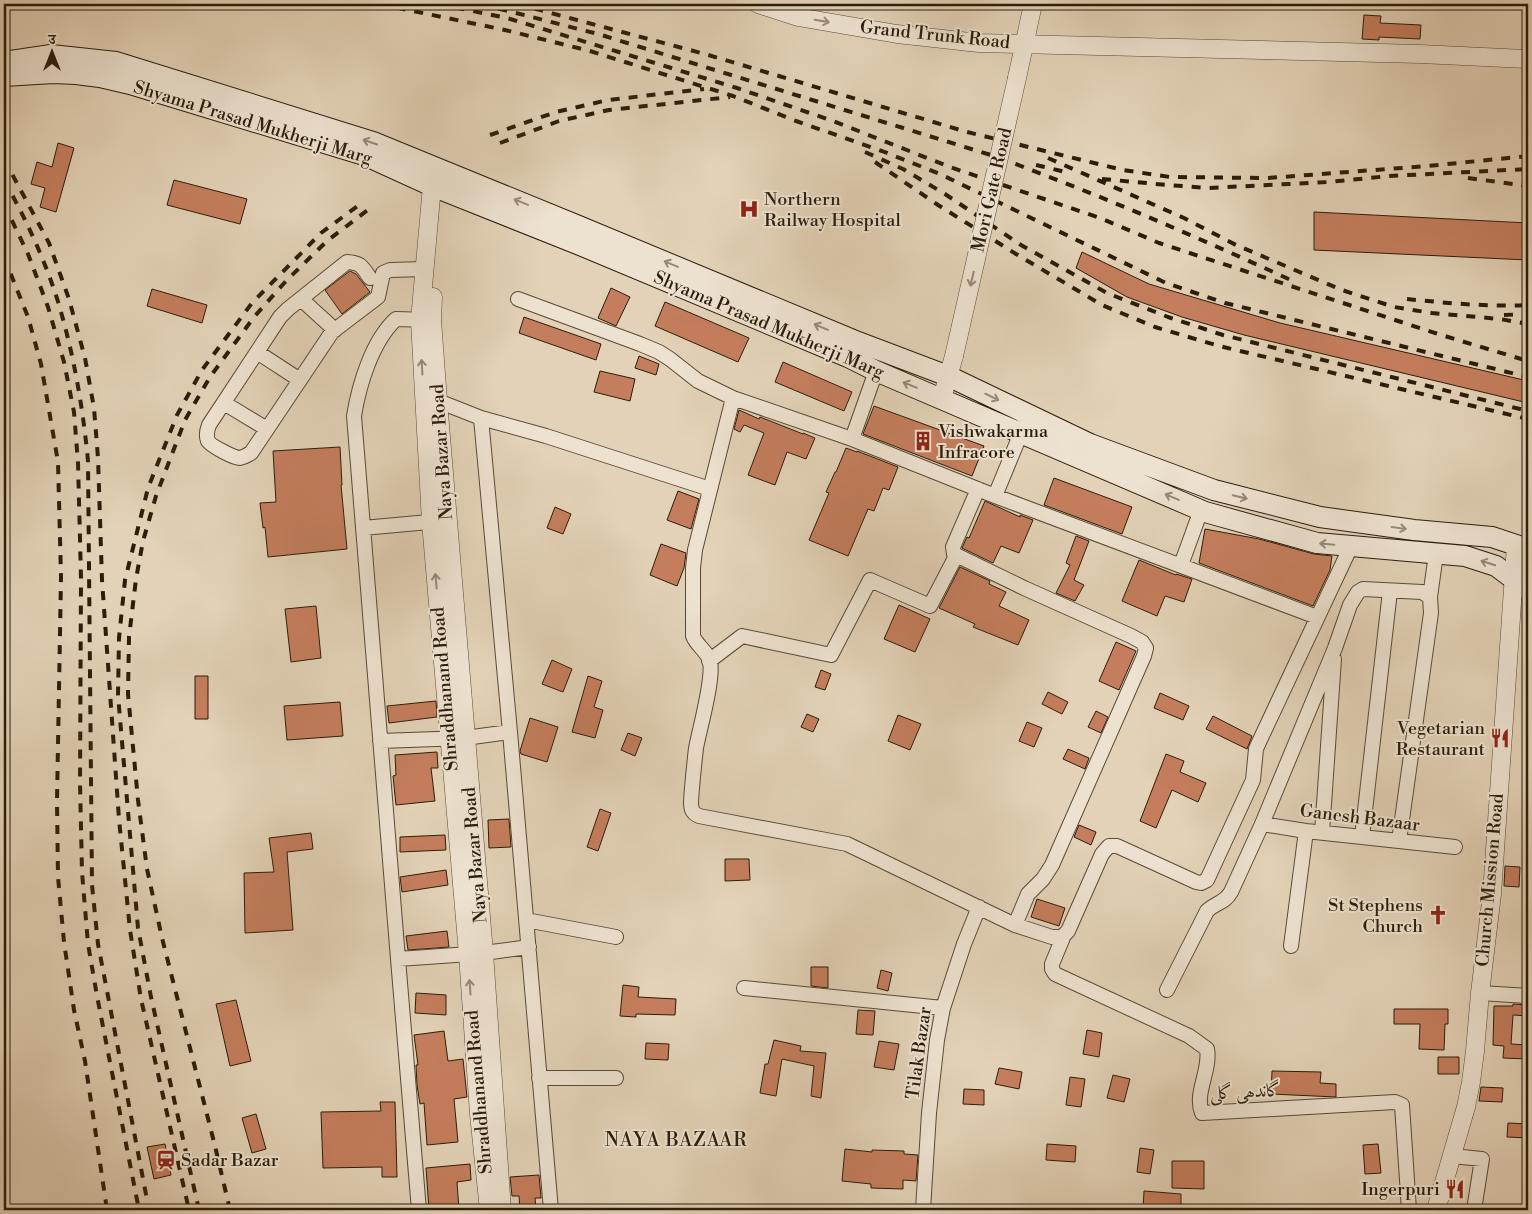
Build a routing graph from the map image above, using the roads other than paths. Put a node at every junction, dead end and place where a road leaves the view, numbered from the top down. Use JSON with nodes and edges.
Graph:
{"nodes":[{"id":1,"x":758,"y":4,"type":"edge"},
{"id":2,"x":1033,"y":4,"type":"edge"},
{"id":3,"x":1025,"y":44,"type":"junction"},
{"id":4,"x":1528,"y":59,"type":"edge"},
{"id":5,"x":4,"y":62,"type":"edge"},
{"id":6,"x":4,"y":76,"type":"edge"},
{"id":7,"x":443,"y":180,"type":"junction"},
{"id":8,"x":424,"y":270,"type":"junction"},
{"id":9,"x":370,"y":278,"type":"dead end"},
{"id":10,"x":301,"y":299,"type":"junction"},
{"id":11,"x":518,"y":299,"type":"dead end"},
{"id":12,"x":426,"y":320,"type":"junction"},
{"id":13,"x":335,"y":330,"type":"junction"},
{"id":14,"x":851,"y":349,"type":"junction"},
{"id":15,"x":257,"y":352,"type":"junction"},
{"id":16,"x":876,"y":371,"type":"junction"},
{"id":17,"x":948,"y":376,"type":"junction"},
{"id":18,"x":300,"y":380,"type":"junction"},
{"id":19,"x":733,"y":398,"type":"junction"},
{"id":20,"x":942,"y":398,"type":"junction"},
{"id":21,"x":438,"y":401,"type":"junction"},
{"id":22,"x":224,"y":403,"type":"junction"},
{"id":23,"x":481,"y":418,"type":"junction"},
{"id":24,"x":267,"y":429,"type":"junction"},
{"id":25,"x":1021,"y":433,"type":"junction"},
{"id":26,"x":852,"y":439,"type":"junction"},
{"id":27,"x":710,"y":489,"type":"junction"},
{"id":28,"x":978,"y":489,"type":"junction"},
{"id":29,"x":995,"y":496,"type":"junction"},
{"id":30,"x":1201,"y":510,"type":"junction"},
{"id":31,"x":439,"y":521,"type":"junction"},
{"id":32,"x":363,"y":528,"type":"junction"},
{"id":33,"x":1351,"y":546,"type":"junction"},
{"id":34,"x":1522,"y":547,"type":"edge"},
{"id":35,"x":1436,"y":554,"type":"junction"},
{"id":36,"x":956,"y":556,"type":"junction"},
{"id":37,"x":1181,"y":565,"type":"junction"},
{"id":38,"x":1521,"y":584,"type":"edge"},
{"id":39,"x":1390,"y":591,"type":"junction"},
{"id":40,"x":1430,"y":597,"type":"junction"},
{"id":41,"x":1318,"y":617,"type":"junction"},
{"id":42,"x":1334,"y":648,"type":"junction"},
{"id":43,"x":710,"y":661,"type":"junction"},
{"id":44,"x":510,"y":732,"type":"junction"},
{"id":45,"x":457,"y":738,"type":"junction"},
{"id":46,"x":380,"y":740,"type":"junction"},
{"id":47,"x":1262,"y":824,"type":"junction"},
{"id":48,"x":1306,"y":831,"type":"junction"},
{"id":49,"x":1322,"y":833,"type":"junction"},
{"id":50,"x":1362,"y":837,"type":"junction"},
{"id":51,"x":1399,"y":841,"type":"junction"},
{"id":52,"x":1455,"y":847,"type":"dead end"},
{"id":53,"x":979,"y":907,"type":"junction"},
{"id":54,"x":526,"y":920,"type":"junction"},
{"id":55,"x":1015,"y":925,"type":"junction"},
{"id":56,"x":1064,"y":936,"type":"junction"},
{"id":57,"x":616,"y":937,"type":"dead end"},
{"id":58,"x":1291,"y":946,"type":"dead end"},
{"id":59,"x":529,"y":947,"type":"junction"},
{"id":60,"x":476,"y":954,"type":"junction"},
{"id":61,"x":398,"y":959,"type":"junction"},
{"id":62,"x":744,"y":988,"type":"dead end"},
{"id":63,"x":1167,"y":990,"type":"dead end"},
{"id":64,"x":1480,"y":993,"type":"junction"},
{"id":65,"x":1528,"y":996,"type":"edge"},
{"id":66,"x":943,"y":1008,"type":"junction"},
{"id":67,"x":539,"y":1078,"type":"junction"},
{"id":68,"x":616,"y":1078,"type":"dead end"},
{"id":69,"x":1452,"y":1156,"type":"junction"},
{"id":70,"x":420,"y":1210,"type":"edge"},
{"id":71,"x":489,"y":1210,"type":"edge"},
{"id":72,"x":502,"y":1210,"type":"edge"},
{"id":73,"x":550,"y":1210,"type":"edge"},
{"id":74,"x":923,"y":1210,"type":"edge"},
{"id":75,"x":1409,"y":1210,"type":"edge"},
{"id":76,"x":1436,"y":1210,"type":"edge"},
{"id":77,"x":1474,"y":1210,"type":"edge"}],
"edges":[{"from":1,"to":3,"type":"street","name":"Grand Trunk Road","one_way":true},
{"from":2,"to":3,"type":"street","name":"Mori Gate Road"},
{"from":3,"to":4,"type":"street","name":"Grand Trunk Road"},
{"from":3,"to":17,"type":"street","name":"Mori Gate Road","one_way":true,"bridge":true},
{"from":7,"to":5,"type":"main road","name":"Shyama Prasad Mukherji Marg","one_way":true},
{"from":6,"to":7,"type":"main road","name":"Shyama Prasad Mukherji Marg"},
{"from":7,"to":8,"type":"street"},
{"from":7,"to":12,"type":"street","name":"Naya Bazar Road"},
{"from":14,"to":7,"type":"main road","name":"Shyama Prasad Mukherji Marg","one_way":true},
{"from":8,"to":12,"type":"street"},
{"from":8,"to":13,"type":"street"},
{"from":9,"to":10,"type":"street"},
{"from":10,"to":13,"type":"street"},
{"from":10,"to":15,"type":"street"},
{"from":11,"to":19,"type":"street"},
{"from":12,"to":21,"type":"street","name":"Naya Bazar Road"},
{"from":31,"to":12,"type":"street","one_way":true},
{"from":12,"to":32,"type":"street"},
{"from":13,"to":18,"type":"street"},
{"from":14,"to":16,"type":"main road","name":"Shyama Prasad Mukherji Marg"},
{"from":14,"to":17,"type":"main road","name":"Shyama Prasad Mukherji Marg"},
{"from":15,"to":18,"type":"street"},
{"from":15,"to":22,"type":"street"},
{"from":20,"to":16,"type":"main road","name":"Shyama Prasad Mukherji Marg","one_way":true},
{"from":16,"to":26,"type":"street"},
{"from":17,"to":20,"type":"street","name":"Mori Gate Road"},
{"from":17,"to":34,"type":"main road","name":"Shyama Prasad Mukherji Marg","one_way":true},
{"from":18,"to":24,"type":"street"},
{"from":19,"to":26,"type":"street"},
{"from":19,"to":27,"type":"street"},
{"from":20,"to":25,"type":"main road","name":"Shyama Prasad Mukherji Marg"},
{"from":21,"to":23,"type":"street"},
{"from":21,"to":31,"type":"street","name":"Naya Bazar Road"},
{"from":22,"to":24,"type":"street"},
{"from":22,"to":24,"type":"street"},
{"from":23,"to":27,"type":"street"},
{"from":23,"to":44,"type":"street"},
{"from":25,"to":29,"type":"street"},
{"from":30,"to":25,"type":"main road","name":"Shyama Prasad Mukherji Marg","one_way":true},
{"from":26,"to":28,"type":"street"},
{"from":27,"to":43,"type":"street"},
{"from":28,"to":29,"type":"street"},
{"from":28,"to":36,"type":"street"},
{"from":29,"to":37,"type":"street"},
{"from":33,"to":30,"type":"main road","name":"Shyama Prasad Mukherji Marg","one_way":true},
{"from":30,"to":37,"type":"street"},
{"from":31,"to":32,"type":"street"},
{"from":31,"to":45,"type":"street","name":"Naya Bazar Road"},
{"from":32,"to":46,"type":"street"},
{"from":33,"to":35,"type":"main road","name":"Shyama Prasad Mukherji Marg"},
{"from":33,"to":41,"type":"street"},
{"from":34,"to":38,"type":"street","name":"Church Mission Road"},
{"from":38,"to":35,"type":"main road","name":"Shyama Prasad Mukherji Marg","one_way":true},
{"from":35,"to":40,"type":"street"},
{"from":36,"to":43,"type":"street"},
{"from":36,"to":55,"type":"street"},
{"from":37,"to":41,"type":"street"},
{"from":38,"to":64,"type":"street","name":"Church Mission Road"},
{"from":39,"to":40,"type":"street"},
{"from":39,"to":42,"type":"street"},
{"from":39,"to":50,"type":"street"},
{"from":40,"to":51,"type":"street"},
{"from":41,"to":56,"type":"street"},
{"from":42,"to":47,"type":"street"},
{"from":42,"to":49,"type":"street"},
{"from":43,"to":53,"type":"street"},
{"from":44,"to":45,"type":"street"},
{"from":44,"to":54,"type":"street"},
{"from":45,"to":46,"type":"street"},
{"from":45,"to":60,"type":"street","name":"Naya Bazar Road"},
{"from":46,"to":61,"type":"street"},
{"from":47,"to":48,"type":"street","name":"Ganesh Bazaar"},
{"from":47,"to":63,"type":"street"},
{"from":48,"to":49,"type":"street","name":"Ganesh Bazaar"},
{"from":48,"to":58,"type":"street"},
{"from":49,"to":50,"type":"street","name":"Ganesh Bazaar"},
{"from":50,"to":51,"type":"street","name":"Ganesh Bazaar"},
{"from":51,"to":52,"type":"street","name":"Ganesh Bazaar"},
{"from":53,"to":55,"type":"street"},
{"from":53,"to":66,"type":"street","name":"Tilak Bazar"},
{"from":54,"to":57,"type":"street"},
{"from":54,"to":59,"type":"street"},
{"from":55,"to":56,"type":"street"},
{"from":56,"to":75,"type":"street","name":"گاندھی گلی"},
{"from":59,"to":60,"type":"street"},
{"from":59,"to":67,"type":"street"},
{"from":60,"to":61,"type":"street"},
{"from":71,"to":60,"type":"street","name":"Shraddhanand Road","one_way":true},
{"from":60,"to":72,"type":"street","name":"Naya Bazar Road"},
{"from":61,"to":70,"type":"street"},
{"from":62,"to":66,"type":"street"},
{"from":64,"to":65,"type":"street"},
{"from":64,"to":69,"type":"street","name":"Church Mission Road"},
{"from":66,"to":74,"type":"street","name":"Tilak Bazar"},
{"from":67,"to":68,"type":"street"},
{"from":67,"to":73,"type":"street"},
{"from":69,"to":76,"type":"street","name":"Church Mission Road"},
{"from":69,"to":77,"type":"street"}]}
